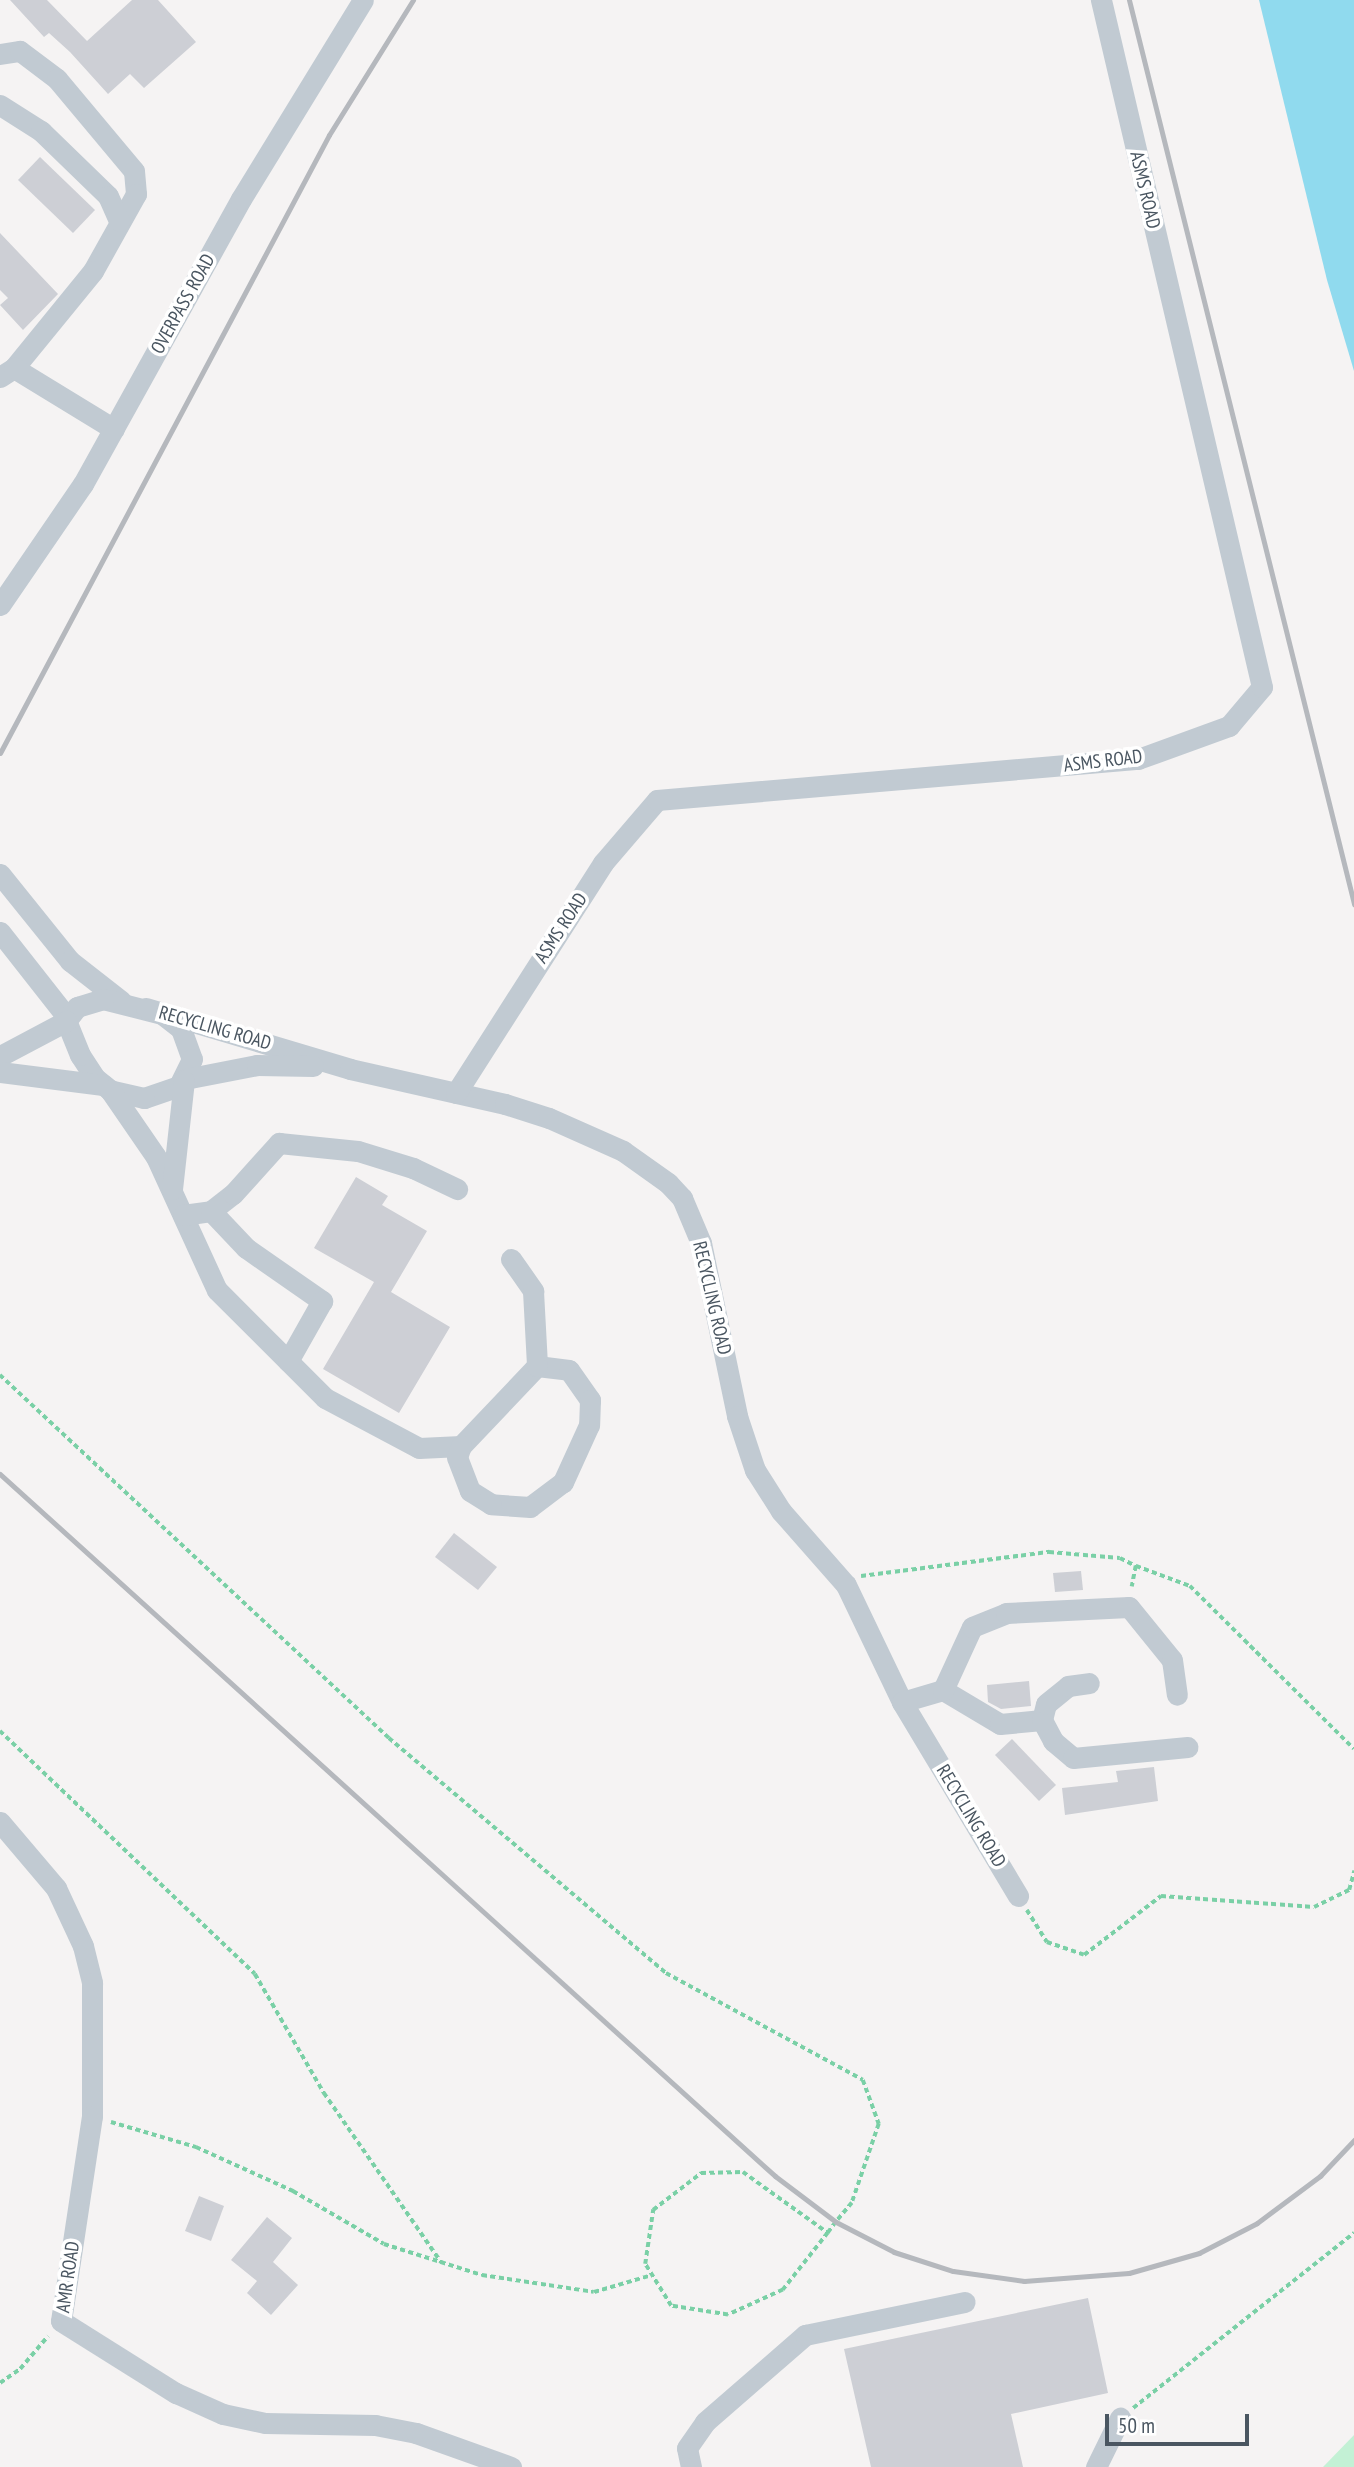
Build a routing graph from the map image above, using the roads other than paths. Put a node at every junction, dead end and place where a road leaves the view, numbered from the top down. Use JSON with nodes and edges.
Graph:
{"nodes":[{"id":1,"x":363,"y":0,"type":"edge"},
{"id":2,"x":1101,"y":0,"type":"edge"},
{"id":3,"x":0,"y":54,"type":"edge"},
{"id":4,"x":0,"y":105,"type":"edge"},
{"id":5,"x":119,"y":221,"type":"junction"},
{"id":6,"x":7,"y":372,"type":"edge"},
{"id":7,"x":114,"y":429,"type":"junction"},
{"id":8,"x":0,"y":605,"type":"edge"},
{"id":9,"x":0,"y":874,"type":"edge"},
{"id":10,"x":0,"y":932,"type":"edge"},
{"id":11,"x":121,"y":1001,"type":"junction"},
{"id":12,"x":146,"y":1008,"type":"junction"},
{"id":13,"x":66,"y":1019,"type":"junction"},
{"id":14,"x":0,"y":1056,"type":"edge"},
{"id":15,"x":351,"y":1069,"type":"junction"},
{"id":16,"x":0,"y":1072,"type":"edge"},
{"id":17,"x":185,"y":1080,"type":"junction"},
{"id":18,"x":107,"y":1088,"type":"junction"},
{"id":19,"x":456,"y":1093,"type":"junction"},
{"id":20,"x":457,"y":1189,"type":"dead end"},
{"id":21,"x":172,"y":1191,"type":"junction"},
{"id":22,"x":211,"y":1211,"type":"junction"},
{"id":23,"x":183,"y":1215,"type":"junction"},
{"id":24,"x":511,"y":1259,"type":"dead end"},
{"id":25,"x":288,"y":1361,"type":"junction"},
{"id":26,"x":537,"y":1366,"type":"junction"},
{"id":27,"x":461,"y":1446,"type":"junction"},
{"id":28,"x":1089,"y":1683,"type":"dead end"},
{"id":29,"x":943,"y":1690,"type":"junction"},
{"id":30,"x":1177,"y":1695,"type":"dead end"},
{"id":31,"x":902,"y":1702,"type":"junction"},
{"id":32,"x":1042,"y":1720,"type":"junction"},
{"id":33,"x":1187,"y":1747,"type":"dead end"},
{"id":34,"x":0,"y":1822,"type":"edge"},
{"id":35,"x":1018,"y":1896,"type":"road end"},
{"id":36,"x":965,"y":2302,"type":"dead end"},
{"id":37,"x":1120,"y":2418,"type":"road end"},
{"id":38,"x":511,"y":2467,"type":"edge"},
{"id":39,"x":691,"y":2467,"type":"edge"},
{"id":40,"x":1096,"y":2467,"type":"edge"}],
"edges":[{"from":1,"to":7,"type":"street","name":"OVERPASS ROAD"},
{"from":2,"to":19,"type":"street","name":"ASMS ROAD"},
{"from":3,"to":5,"type":"street"},
{"from":4,"to":5,"type":"street"},
{"from":5,"to":6,"type":"street"},
{"from":6,"to":7,"type":"street"},
{"from":7,"to":8,"type":"street","name":"OVERPASS ROAD"},
{"from":9,"to":11,"type":"street"},
{"from":10,"to":13,"type":"street"},
{"from":11,"to":12,"type":"street"},
{"from":11,"to":13,"type":"street"},
{"from":12,"to":15,"type":"street","name":"RECYCLING ROAD"},
{"from":12,"to":17,"type":"street"},
{"from":13,"to":14,"type":"street"},
{"from":13,"to":18,"type":"street"},
{"from":15,"to":17,"type":"street"},
{"from":15,"to":19,"type":"street","name":"RECYCLING ROAD"},
{"from":16,"to":18,"type":"street"},
{"from":17,"to":18,"type":"street"},
{"from":17,"to":21,"type":"street"},
{"from":18,"to":21,"type":"street"},
{"from":19,"to":31,"type":"street","name":"RECYCLING ROAD"},
{"from":20,"to":22,"type":"street"},
{"from":21,"to":23,"type":"street"},
{"from":22,"to":23,"type":"street"},
{"from":22,"to":25,"type":"street"},
{"from":23,"to":25,"type":"street"},
{"from":24,"to":26,"type":"street"},
{"from":25,"to":27,"type":"street"},
{"from":26,"to":27,"type":"street"},
{"from":26,"to":27,"type":"street"},
{"from":28,"to":32,"type":"street"},
{"from":29,"to":30,"type":"street"},
{"from":29,"to":31,"type":"street"},
{"from":29,"to":32,"type":"street"},
{"from":31,"to":35,"type":"street","name":"RECYCLING ROAD"},
{"from":32,"to":33,"type":"street"},
{"from":34,"to":38,"type":"street","name":"AMR ROAD"},
{"from":36,"to":39,"type":"street"},
{"from":37,"to":40,"type":"street"}]}
